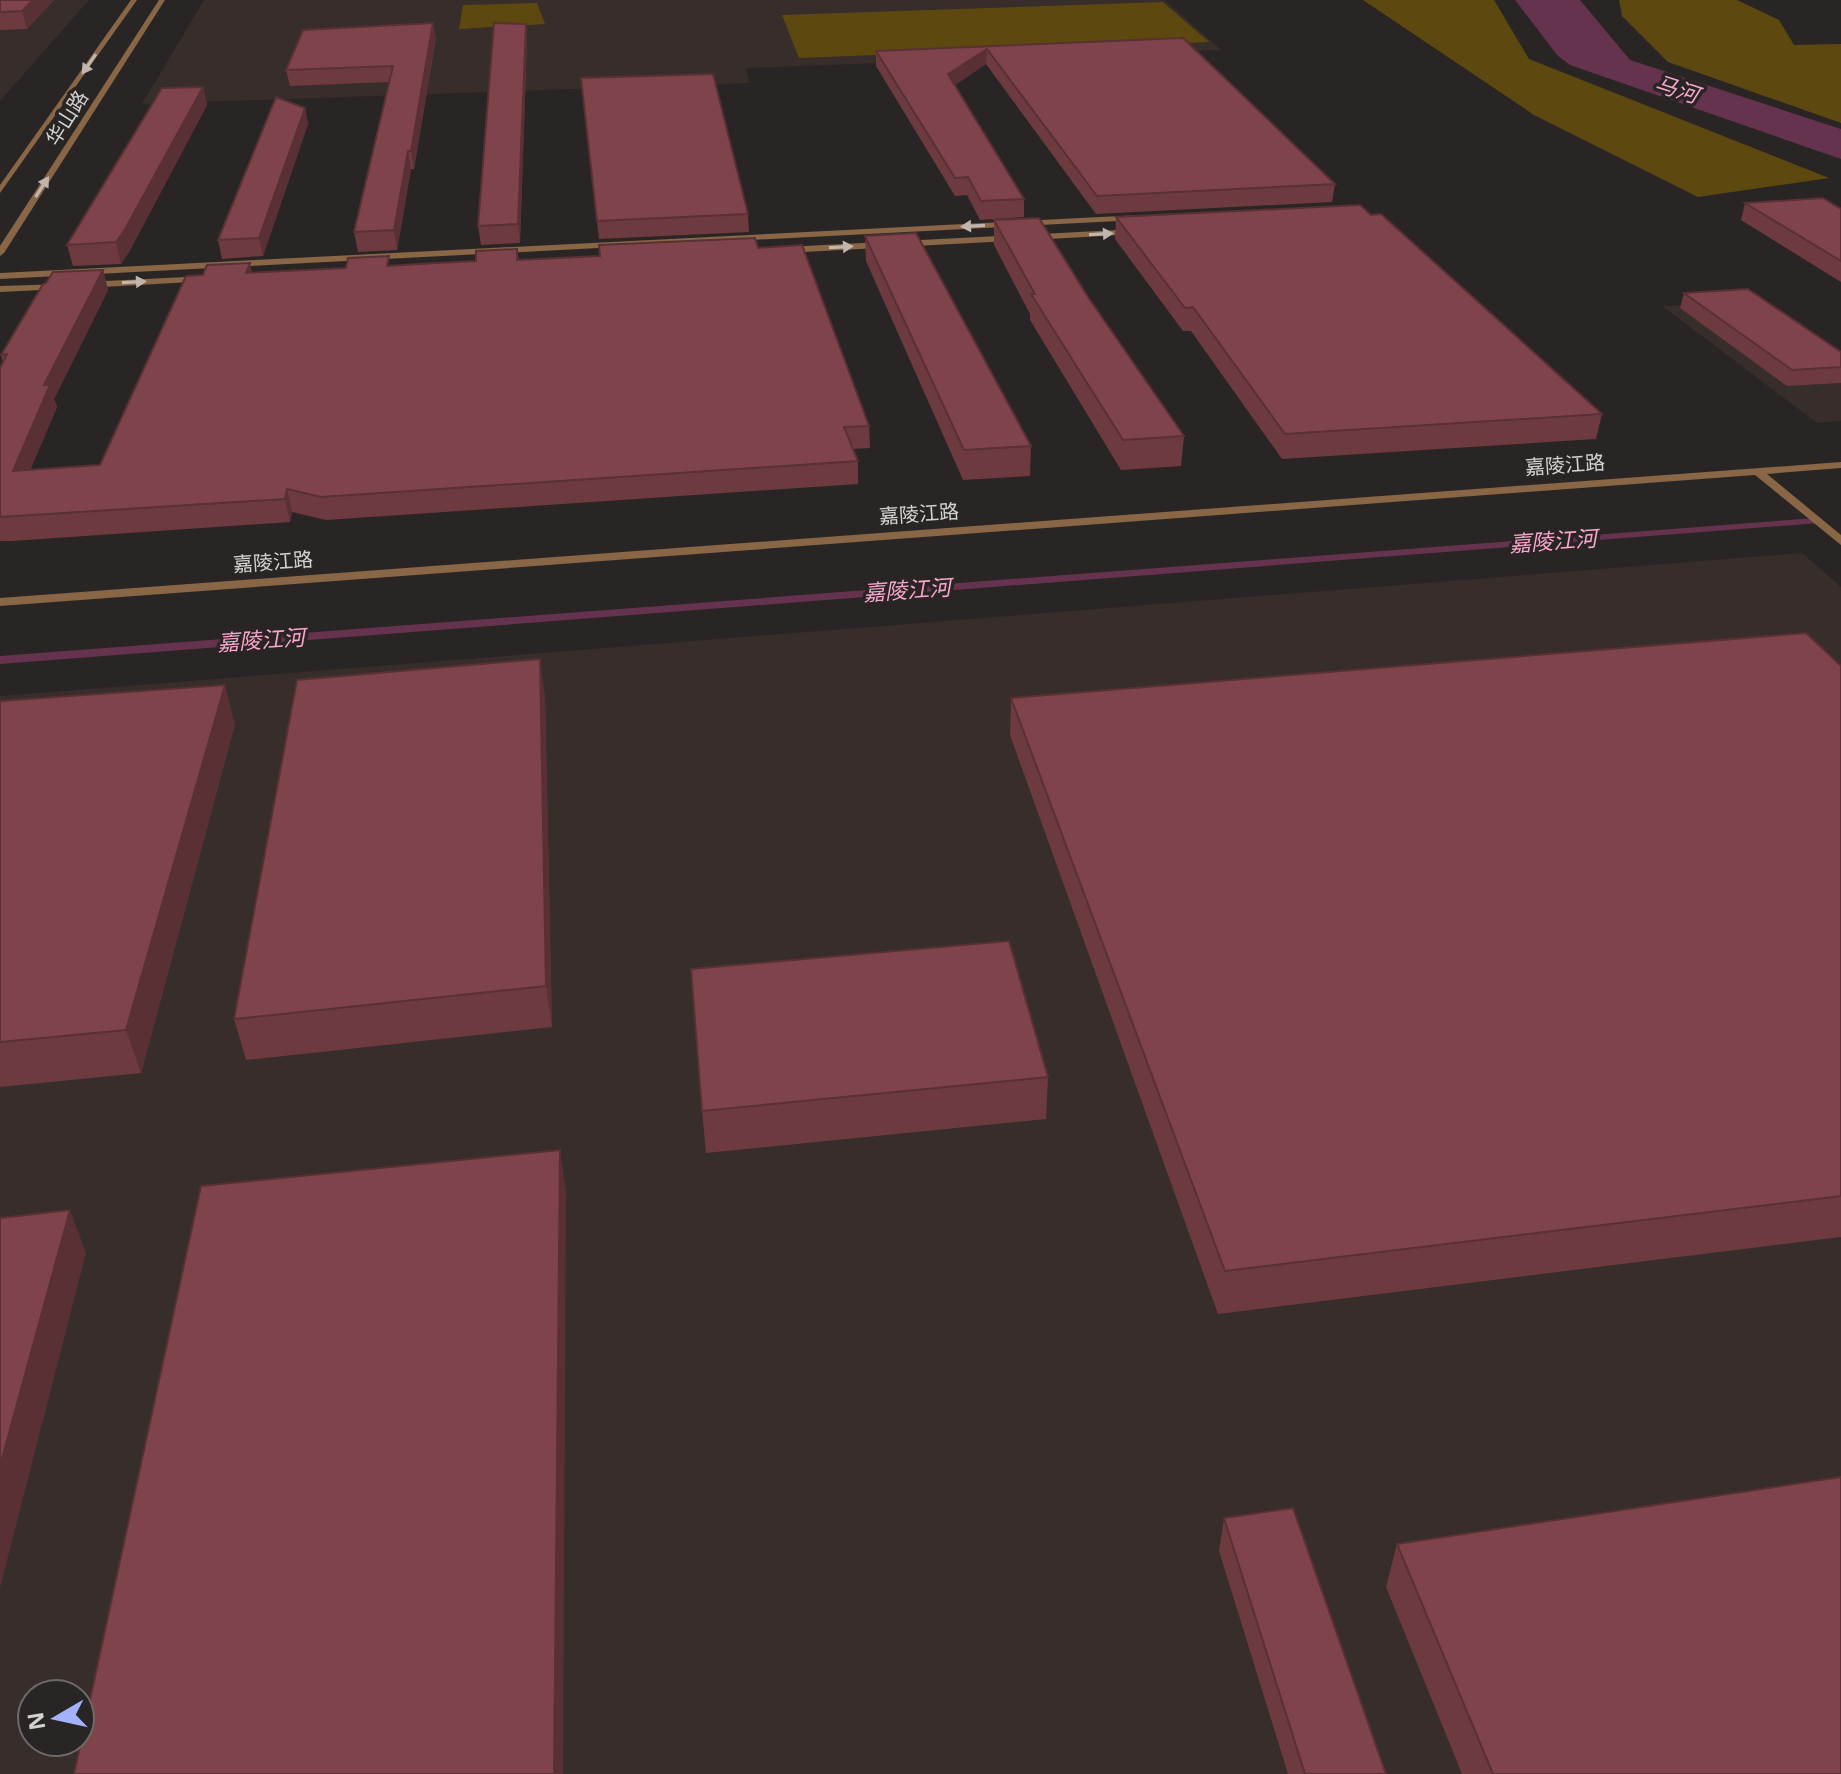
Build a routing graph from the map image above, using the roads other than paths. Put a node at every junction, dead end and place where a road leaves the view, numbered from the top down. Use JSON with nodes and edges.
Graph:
{"nodes":[{"id":1,"x":134,"y":0,"type":"edge"},
{"id":2,"x":162,"y":0,"type":"edge"},
{"id":3,"x":0,"y":191,"type":"edge"},
{"id":4,"x":1148,"y":217,"type":"edge"},
{"id":5,"x":1143,"y":232,"type":"edge"},
{"id":6,"x":778,"y":250,"type":"edge"},
{"id":7,"x":0,"y":253,"type":"edge"},
{"id":8,"x":0,"y":276,"type":"edge"},
{"id":9,"x":217,"y":278,"type":"edge"},
{"id":10,"x":0,"y":289,"type":"edge"},
{"id":11,"x":1841,"y":465,"type":"edge"},
{"id":12,"x":1757,"y":471,"type":"junction"},
{"id":13,"x":1841,"y":541,"type":"edge"},
{"id":14,"x":0,"y":602,"type":"edge"}],
"edges":[{"from":1,"to":3,"type":"street","name":"华山路","one_way":true},
{"from":7,"to":2,"type":"street","name":"华山路","one_way":true},
{"from":4,"to":8,"type":"street","one_way":true},
{"from":6,"to":5,"type":"street","one_way":true},
{"from":10,"to":9,"type":"street","one_way":true},
{"from":11,"to":12,"type":"street","name":"嘉陵江路"},
{"from":12,"to":13,"type":"street"},
{"from":12,"to":14,"type":"street","name":"嘉陵江路"}]}
